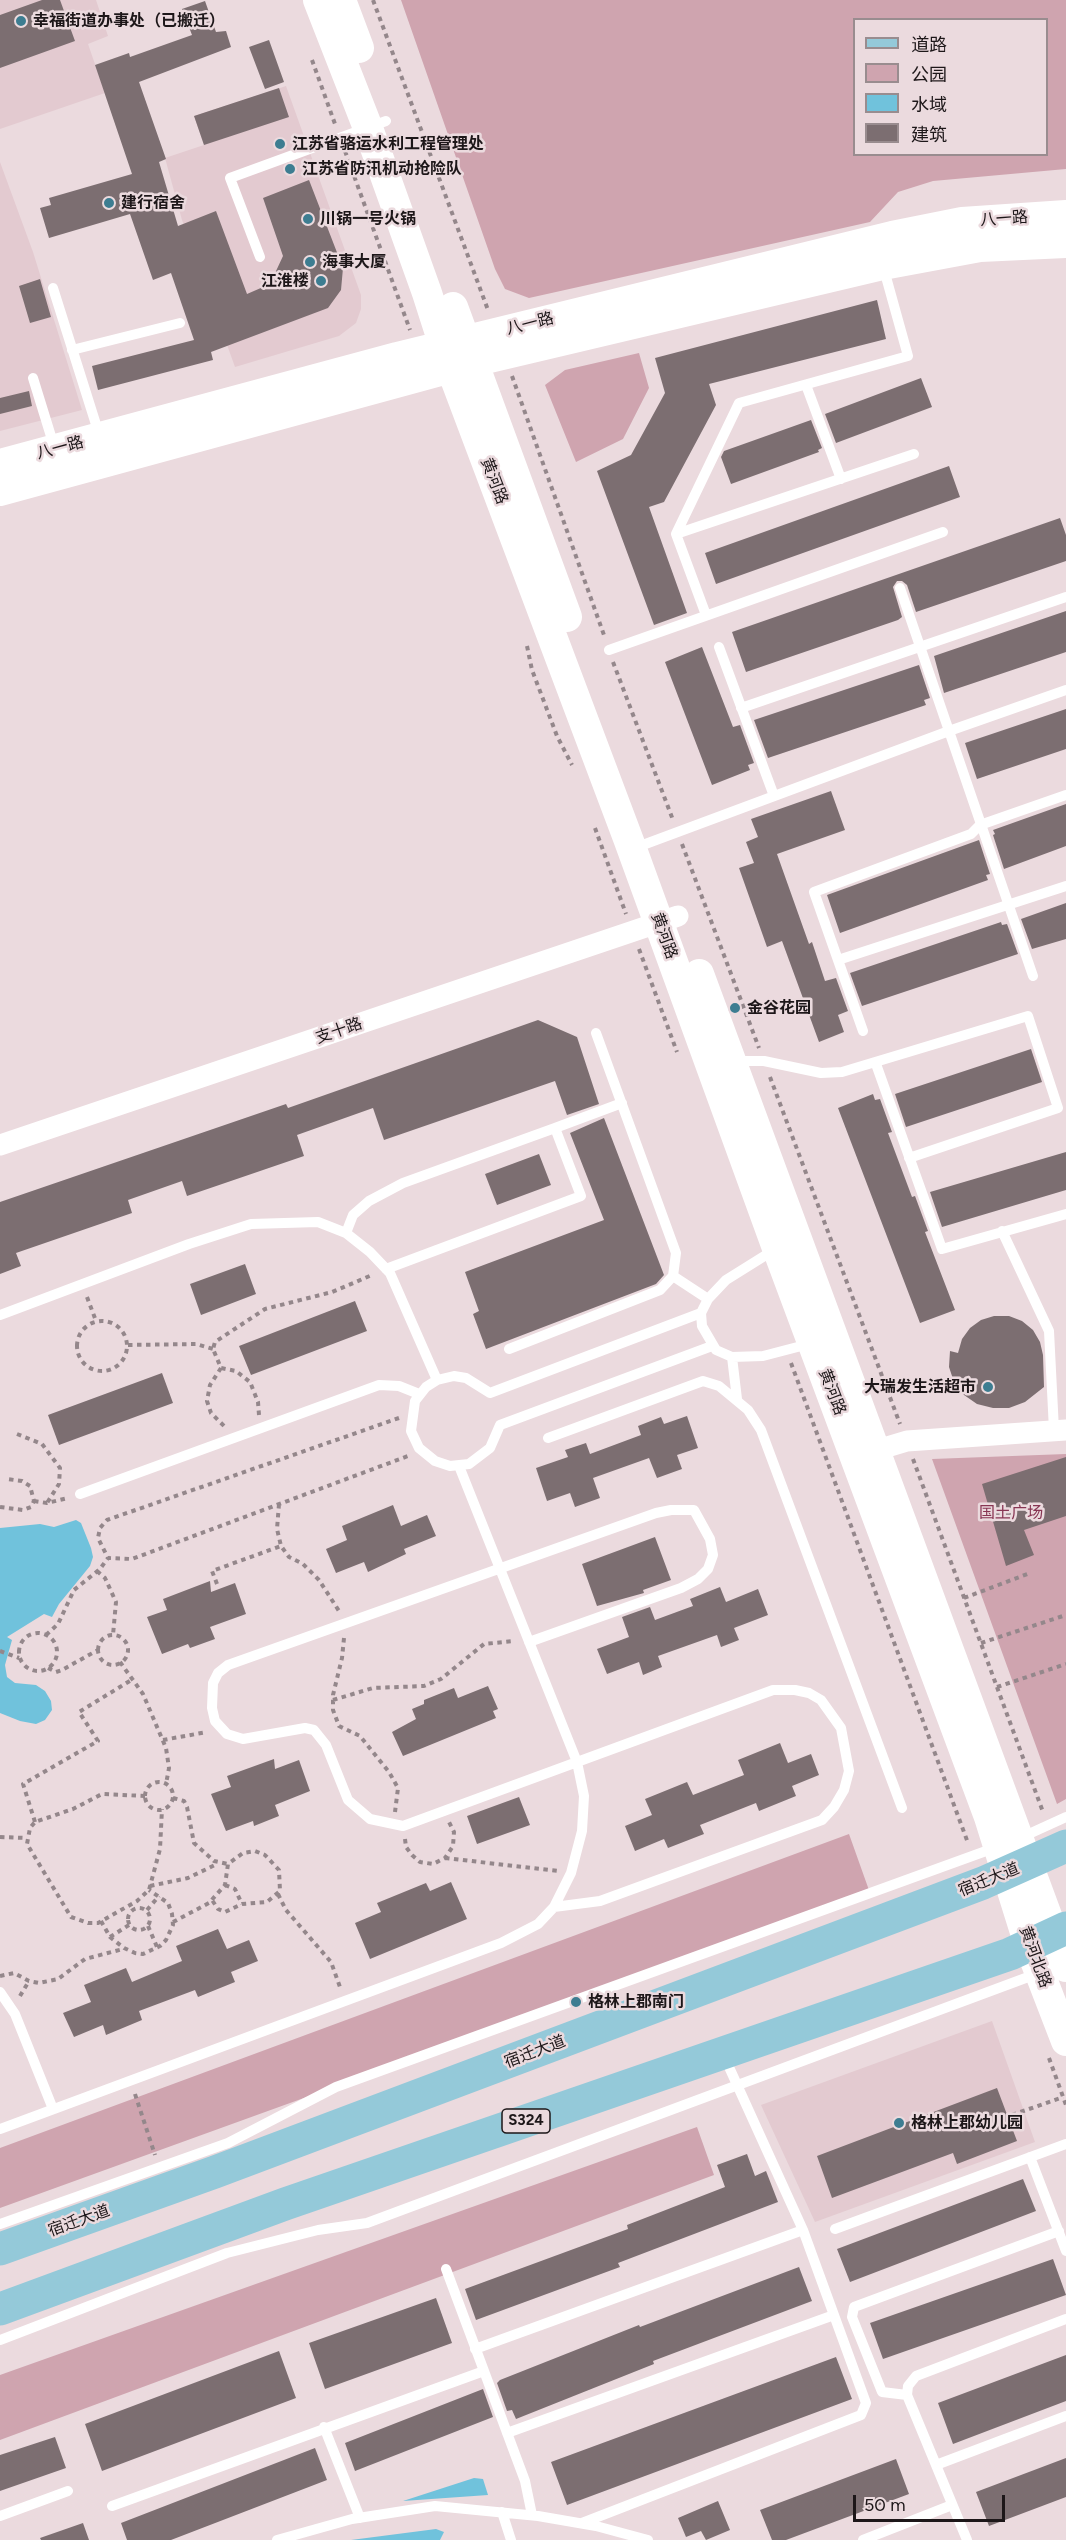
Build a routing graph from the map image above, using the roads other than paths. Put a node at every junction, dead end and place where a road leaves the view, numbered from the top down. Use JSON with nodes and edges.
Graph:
{"nodes":[{"id":1,"x":318,"y":0,"type":"edge"},
{"id":2,"x":341,"y":0,"type":"edge"},
{"id":3,"x":377,"y":124,"type":"junction"},
{"id":4,"x":1066,"y":215,"type":"edge"},
{"id":5,"x":1066,"y":243,"type":"edge"},
{"id":6,"x":260,"y":257,"type":"dead end"},
{"id":7,"x":883,"y":265,"type":"junction"},
{"id":8,"x":53,"y":288,"type":"dead end"},
{"id":9,"x":180,"y":322,"type":"dead end"},
{"id":10,"x":500,"y":344,"type":"junction"},
{"id":11,"x":72,"y":350,"type":"junction"},
{"id":12,"x":450,"y":354,"type":"junction"},
{"id":13,"x":33,"y":378,"type":"dead end"},
{"id":14,"x":806,"y":385,"type":"junction"},
{"id":15,"x":100,"y":438,"type":"junction"},
{"id":16,"x":55,"y":450,"type":"junction"},
{"id":17,"x":914,"y":454,"type":"dead end"},
{"id":18,"x":0,"y":464,"type":"edge"},
{"id":19,"x":841,"y":478,"type":"junction"},
{"id":20,"x":0,"y":491,"type":"edge"},
{"id":21,"x":943,"y":532,"type":"dead end"},
{"id":22,"x":676,"y":534,"type":"junction"},
{"id":23,"x":900,"y":588,"type":"dead end"},
{"id":24,"x":1066,"y":597,"type":"edge"},
{"id":25,"x":706,"y":615,"type":"junction"},
{"id":26,"x":719,"y":647,"type":"dead end"},
{"id":27,"x":920,"y":647,"type":"junction"},
{"id":28,"x":609,"y":650,"type":"road end"},
{"id":29,"x":1066,"y":690,"type":"edge"},
{"id":30,"x":741,"y":708,"type":"junction"},
{"id":31,"x":949,"y":730,"type":"junction"},
{"id":32,"x":1066,"y":795,"type":"edge"},
{"id":33,"x":774,"y":796,"type":"junction"},
{"id":34,"x":980,"y":825,"type":"junction"},
{"id":35,"x":653,"y":841,"type":"junction"},
{"id":36,"x":1066,"y":886,"type":"edge"},
{"id":37,"x":1008,"y":905,"type":"junction"},
{"id":38,"x":656,"y":923,"type":"junction"},
{"id":39,"x":838,"y":960,"type":"junction"},
{"id":40,"x":1033,"y":976,"type":"dead end"},
{"id":41,"x":863,"y":1031,"type":"dead end"},
{"id":42,"x":596,"y":1033,"type":"dead end"},
{"id":43,"x":732,"y":1061,"type":"junction"},
{"id":44,"x":876,"y":1064,"type":"junction"},
{"id":45,"x":622,"y":1103,"type":"junction"},
{"id":46,"x":555,"y":1128,"type":"junction"},
{"id":47,"x":0,"y":1145,"type":"edge"},
{"id":48,"x":909,"y":1158,"type":"junction"},
{"id":49,"x":1066,"y":1214,"type":"edge"},
{"id":50,"x":1002,"y":1231,"type":"junction"},
{"id":51,"x":346,"y":1233,"type":"junction"},
{"id":52,"x":777,"y":1248,"type":"junction"},
{"id":53,"x":386,"y":1269,"type":"junction"},
{"id":54,"x":673,"y":1276,"type":"junction"},
{"id":55,"x":708,"y":1299,"type":"junction"},
{"id":56,"x":701,"y":1313,"type":"junction"},
{"id":57,"x":0,"y":1315,"type":"edge"},
{"id":58,"x":712,"y":1346,"type":"junction"},
{"id":59,"x":800,"y":1347,"type":"junction"},
{"id":60,"x":509,"y":1349,"type":"dead end"},
{"id":61,"x":732,"y":1357,"type":"junction"},
{"id":62,"x":437,"y":1380,"type":"junction"},
{"id":63,"x":419,"y":1394,"type":"junction"},
{"id":64,"x":737,"y":1399,"type":"junction"},
{"id":65,"x":1060,"y":1430,"type":"edge"},
{"id":66,"x":548,"y":1438,"type":"dead end"},
{"id":67,"x":877,"y":1450,"type":"junction"},
{"id":68,"x":459,"y":1466,"type":"junction"},
{"id":69,"x":80,"y":1494,"type":"road end"},
{"id":70,"x":500,"y":1568,"type":"junction"},
{"id":71,"x":529,"y":1642,"type":"junction"},
{"id":72,"x":577,"y":1761,"type":"junction"},
{"id":73,"x":903,"y":1808,"type":"dead end"},
{"id":74,"x":1066,"y":1817,"type":"edge"},
{"id":75,"x":1057,"y":1836,"type":"edge"},
{"id":76,"x":1006,"y":1855,"type":"junction"},
{"id":77,"x":554,"y":1907,"type":"junction"},
{"id":78,"x":1054,"y":1957,"type":"edge"},
{"id":79,"x":0,"y":1992,"type":"edge"},
{"id":80,"x":1056,"y":2046,"type":"edge"},
{"id":81,"x":723,"y":2054,"type":"junction"},
{"id":82,"x":737,"y":2086,"type":"junction"},
{"id":83,"x":53,"y":2109,"type":"junction"},
{"id":84,"x":0,"y":2129,"type":"edge"},
{"id":85,"x":1066,"y":2144,"type":"edge"},
{"id":86,"x":1030,"y":2157,"type":"junction"},
{"id":87,"x":0,"y":2224,"type":"edge"},
{"id":88,"x":835,"y":2229,"type":"dead end"},
{"id":89,"x":803,"y":2230,"type":"junction"},
{"id":90,"x":1059,"y":2231,"type":"junction"},
{"id":91,"x":0,"y":2249,"type":"edge"},
{"id":92,"x":1066,"y":2251,"type":"edge"},
{"id":93,"x":446,"y":2269,"type":"dead end"},
{"id":94,"x":0,"y":2309,"type":"edge"},
{"id":95,"x":834,"y":2314,"type":"junction"},
{"id":96,"x":1066,"y":2319,"type":"edge"},
{"id":97,"x":0,"y":2340,"type":"edge"},
{"id":98,"x":476,"y":2349,"type":"junction"},
{"id":99,"x":484,"y":2371,"type":"junction"},
{"id":100,"x":907,"y":2395,"type":"junction"},
{"id":101,"x":1066,"y":2416,"type":"edge"},
{"id":102,"x":324,"y":2427,"type":"junction"},
{"id":103,"x":507,"y":2433,"type":"junction"},
{"id":104,"x":936,"y":2465,"type":"junction"},
{"id":105,"x":68,"y":2491,"type":"dead end"},
{"id":106,"x":952,"y":2505,"type":"junction"},
{"id":107,"x":112,"y":2506,"type":"dead end"},
{"id":108,"x":502,"y":2512,"type":"junction"},
{"id":109,"x":532,"y":2515,"type":"junction"},
{"id":110,"x":0,"y":2516,"type":"edge"},
{"id":111,"x":360,"y":2518,"type":"junction"},
{"id":112,"x":582,"y":2523,"type":"junction"},
{"id":113,"x":277,"y":2540,"type":"edge"},
{"id":114,"x":512,"y":2540,"type":"edge"},
{"id":115,"x":648,"y":2540,"type":"edge"},
{"id":116,"x":863,"y":2540,"type":"edge"},
{"id":117,"x":967,"y":2540,"type":"edge"}],
"edges":[{"from":1,"to":3,"type":"main road","name":"黄河路"},
{"from":2,"to":3,"type":"main road","name":"黄河路"},
{"from":3,"to":6,"type":"lane"},
{"from":3,"to":12,"type":"main road","name":"黄河路"},
{"from":4,"to":10,"type":"main road","name":"八一路"},
{"from":5,"to":7,"type":"main road","name":"八一路"},
{"from":7,"to":10,"type":"main road","name":"八一路"},
{"from":7,"to":14,"type":"lane"},
{"from":8,"to":11,"type":"lane"},
{"from":9,"to":11,"type":"lane"},
{"from":10,"to":12,"type":"main road","name":"八一路"},
{"from":11,"to":15,"type":"lane"},
{"from":12,"to":15,"type":"main road","name":"八一路"},
{"from":12,"to":20,"type":"main road","name":"八一路"},
{"from":12,"to":35,"type":"main road","name":"黄河路"},
{"from":13,"to":16,"type":"lane"},
{"from":14,"to":19,"type":"lane"},
{"from":14,"to":22,"type":"lane"},
{"from":15,"to":16,"type":"main road","name":"八一路"},
{"from":16,"to":18,"type":"main road","name":"八一路"},
{"from":17,"to":19,"type":"lane"},
{"from":19,"to":22,"type":"lane"},
{"from":21,"to":25,"type":"lane"},
{"from":22,"to":25,"type":"lane"},
{"from":23,"to":27,"type":"lane"},
{"from":24,"to":27,"type":"lane"},
{"from":25,"to":28,"type":"lane"},
{"from":26,"to":30,"type":"lane"},
{"from":27,"to":30,"type":"lane"},
{"from":27,"to":31,"type":"lane"},
{"from":29,"to":31,"type":"lane"},
{"from":30,"to":33,"type":"lane"},
{"from":31,"to":33,"type":"lane"},
{"from":31,"to":34,"type":"lane"},
{"from":32,"to":34,"type":"lane"},
{"from":33,"to":35,"type":"lane"},
{"from":34,"to":37,"type":"lane"},
{"from":34,"to":39,"type":"lane"},
{"from":35,"to":38,"type":"main road","name":"黄河路"},
{"from":36,"to":37,"type":"lane"},
{"from":37,"to":39,"type":"lane"},
{"from":37,"to":40,"type":"lane"},
{"from":38,"to":43,"type":"main road","name":"黄河路"},
{"from":38,"to":47,"type":"street","name":"支十路"},
{"from":38,"to":52,"type":"main road","name":"黄河路"},
{"from":39,"to":41,"type":"lane"},
{"from":42,"to":45,"type":"lane"},
{"from":43,"to":44,"type":"lane"},
{"from":43,"to":67,"type":"main road","name":"黄河路"},
{"from":44,"to":48,"type":"lane"},
{"from":44,"to":48,"type":"lane"},
{"from":45,"to":46,"type":"lane"},
{"from":45,"to":54,"type":"lane"},
{"from":46,"to":51,"type":"lane"},
{"from":46,"to":53,"type":"lane"},
{"from":48,"to":50,"type":"lane"},
{"from":49,"to":50,"type":"lane"},
{"from":50,"to":65,"type":"lane"},
{"from":51,"to":53,"type":"lane"},
{"from":51,"to":57,"type":"lane"},
{"from":52,"to":55,"type":"lane"},
{"from":52,"to":59,"type":"main road","name":"黄河路"},
{"from":53,"to":62,"type":"lane"},
{"from":54,"to":55,"type":"lane"},
{"from":54,"to":60,"type":"lane"},
{"from":55,"to":56,"type":"lane"},
{"from":56,"to":58,"type":"lane"},
{"from":56,"to":62,"type":"lane"},
{"from":58,"to":61,"type":"lane"},
{"from":58,"to":68,"type":"lane"},
{"from":59,"to":61,"type":"lane"},
{"from":59,"to":76,"type":"main road","name":"黄河路"},
{"from":61,"to":64,"type":"lane"},
{"from":62,"to":63,"type":"lane"},
{"from":63,"to":68,"type":"lane"},
{"from":63,"to":69,"type":"lane"},
{"from":64,"to":66,"type":"lane"},
{"from":64,"to":73,"type":"lane"},
{"from":65,"to":67,"type":"street"},
{"from":67,"to":76,"type":"main road","name":"黄河路"},
{"from":68,"to":70,"type":"lane"},
{"from":70,"to":71,"type":"lane"},
{"from":70,"to":71,"type":"lane"},
{"from":70,"to":72,"type":"lane"},
{"from":71,"to":72,"type":"lane"},
{"from":72,"to":77,"type":"lane"},
{"from":72,"to":77,"type":"lane"},
{"from":74,"to":75,"type":"lane"},
{"from":75,"to":76,"type":"main road","name":"宿迁大道"},
{"from":76,"to":78,"type":"main road","name":"黄河北路"},
{"from":76,"to":87,"type":"lane"},
{"from":76,"to":91,"type":"main road","name":"宿迁大道"},
{"from":77,"to":83,"type":"lane"},
{"from":78,"to":80,"type":"main road","name":"黄河北路"},
{"from":78,"to":81,"type":"main road","number":"S324"},
{"from":78,"to":82,"type":"lane"},
{"from":79,"to":83,"type":"lane"},
{"from":81,"to":82,"type":"lane"},
{"from":81,"to":94,"type":"main road","number":"S324"},
{"from":82,"to":89,"type":"lane"},
{"from":82,"to":97,"type":"lane"},
{"from":83,"to":84,"type":"lane"},
{"from":85,"to":86,"type":"lane"},
{"from":86,"to":88,"type":"lane"},
{"from":86,"to":90,"type":"lane"},
{"from":89,"to":95,"type":"lane"},
{"from":89,"to":98,"type":"lane"},
{"from":90,"to":92,"type":"lane"},
{"from":90,"to":100,"type":"lane"},
{"from":93,"to":98,"type":"lane"},
{"from":95,"to":103,"type":"lane"},
{"from":95,"to":112,"type":"lane"},
{"from":96,"to":100,"type":"lane"},
{"from":98,"to":99,"type":"lane"},
{"from":99,"to":102,"type":"lane"},
{"from":99,"to":103,"type":"lane"},
{"from":100,"to":104,"type":"lane"},
{"from":101,"to":104,"type":"lane"},
{"from":102,"to":107,"type":"lane"},
{"from":102,"to":111,"type":"lane"},
{"from":103,"to":109,"type":"lane"},
{"from":104,"to":106,"type":"lane"},
{"from":105,"to":110,"type":"lane"},
{"from":106,"to":116,"type":"lane"},
{"from":106,"to":117,"type":"lane"},
{"from":108,"to":109,"type":"lane"},
{"from":108,"to":111,"type":"lane"},
{"from":108,"to":114,"type":"lane"},
{"from":109,"to":112,"type":"lane"},
{"from":111,"to":113,"type":"lane"},
{"from":112,"to":115,"type":"lane"}]}
